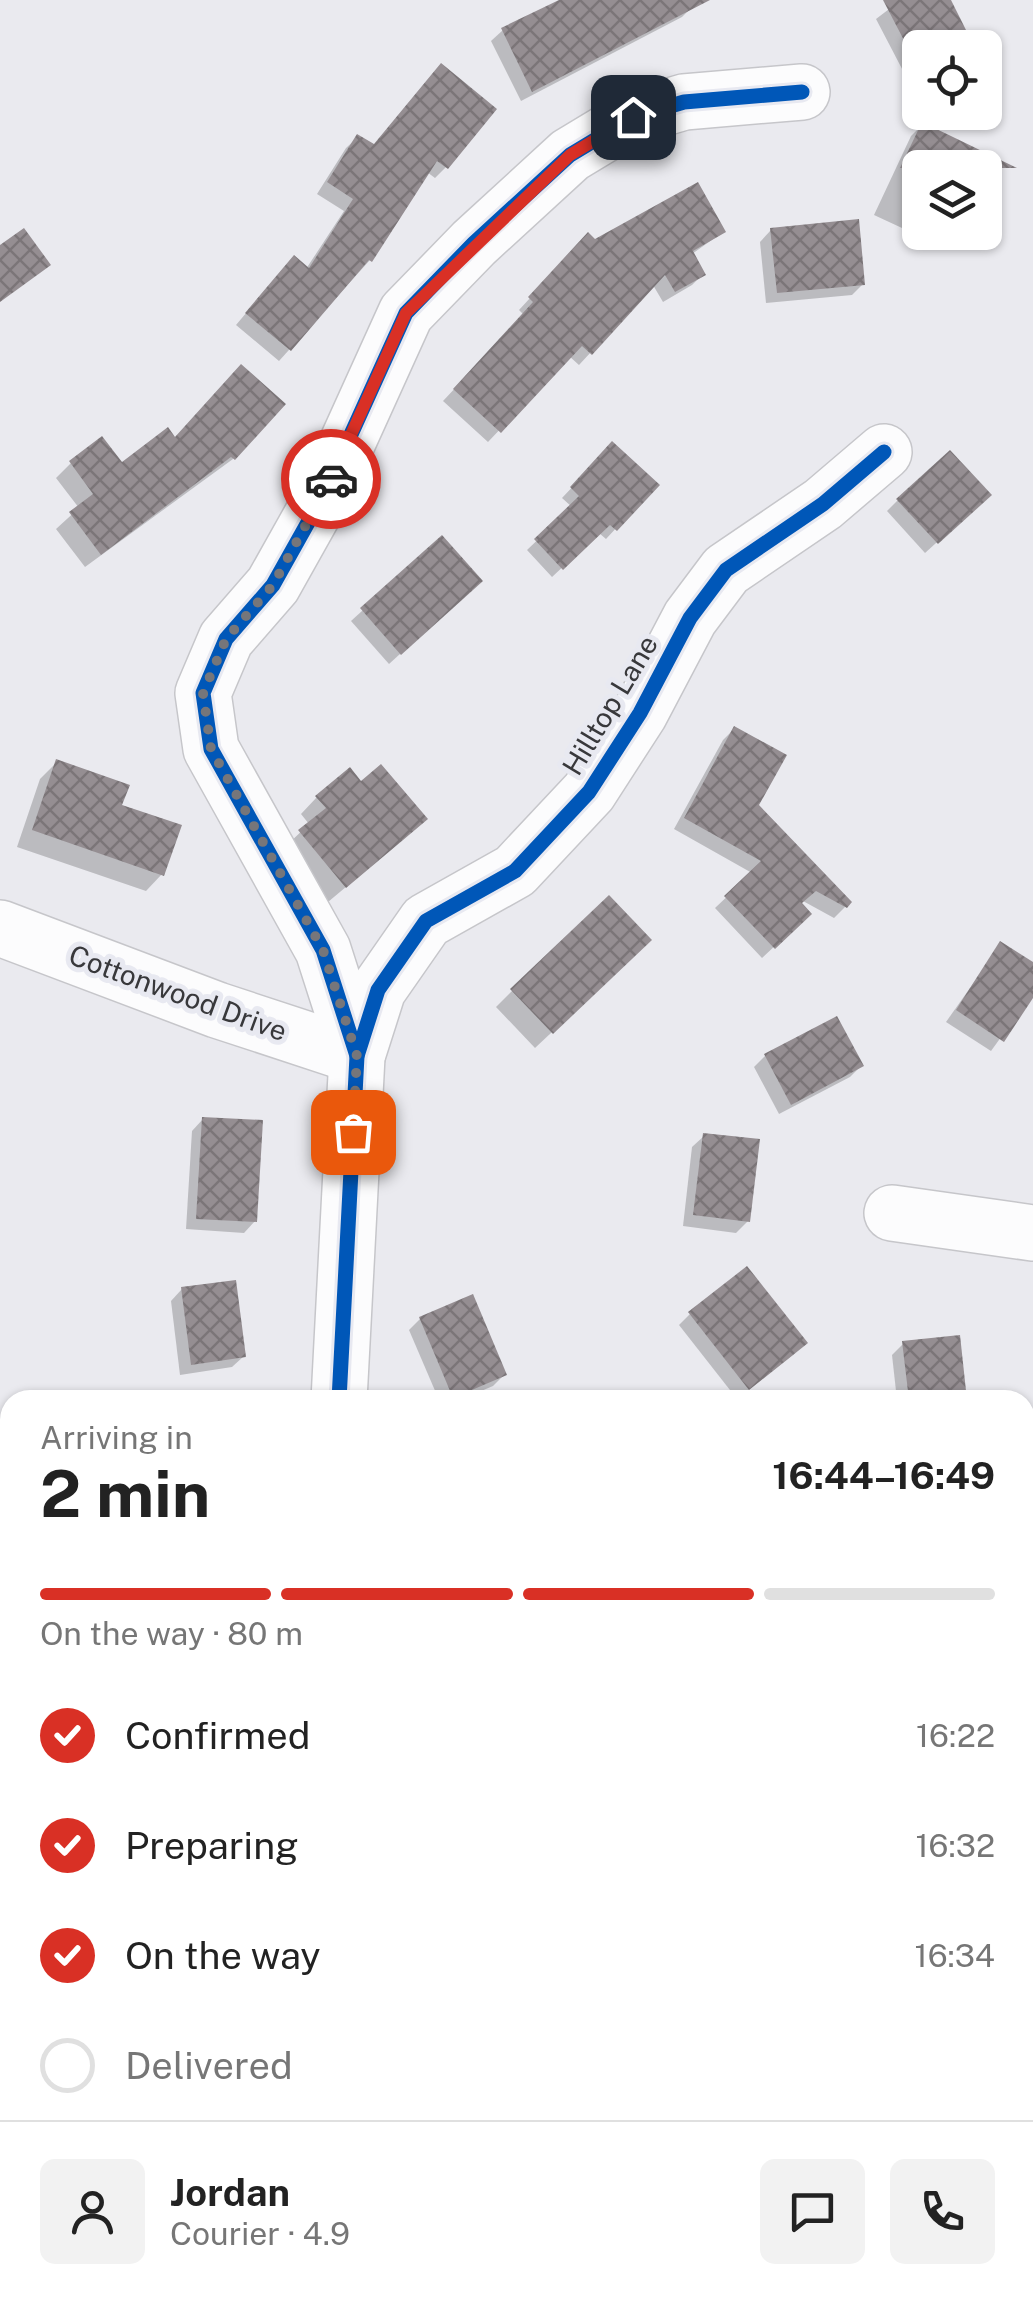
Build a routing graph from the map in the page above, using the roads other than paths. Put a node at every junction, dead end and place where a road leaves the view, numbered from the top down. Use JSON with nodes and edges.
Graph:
{"nodes":[{"id":1,"x":802,"y":92,"type":"dead end"},
{"id":2,"x":884,"y":452,"type":"dead end"},
{"id":3,"x":0,"y":928,"type":"edge"},
{"id":4,"x":357,"y":1056,"type":"junction"},
{"id":5,"x":892,"y":1213,"type":"dead end"},
{"id":6,"x":1033,"y":1233,"type":"edge"},
{"id":7,"x":340,"y":1390,"type":"edge"}],
"edges":[{"from":1,"to":4,"type":"street"},
{"from":2,"to":4,"type":"street","name":"Hilltop Lane"},
{"from":3,"to":4,"type":"street","name":"Cottonwood Drive"},
{"from":4,"to":7,"type":"street","name":"Hilltop Lane"},
{"from":5,"to":6,"type":"street"}]}
